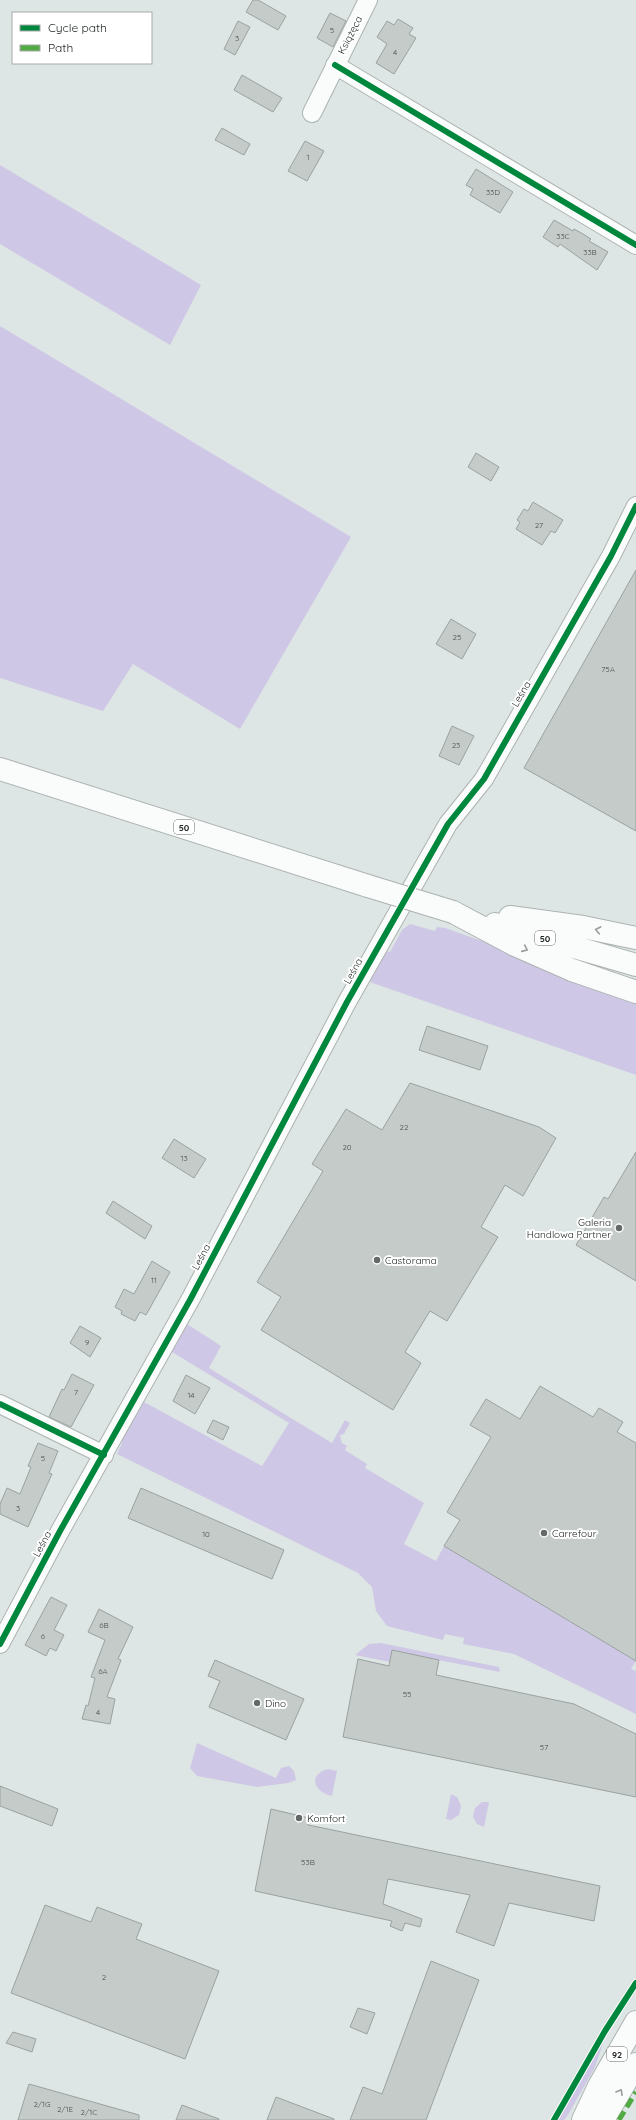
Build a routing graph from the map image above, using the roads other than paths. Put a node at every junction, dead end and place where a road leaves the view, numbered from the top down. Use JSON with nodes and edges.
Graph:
{"nodes":[{"id":1,"x":368,"y":0,"type":"edge"},
{"id":2,"x":335,"y":65,"type":"junction"},
{"id":3,"x":312,"y":113,"type":"dead end"},
{"id":4,"x":636,"y":245,"type":"edge"},
{"id":5,"x":636,"y":506,"type":"edge"},
{"id":6,"x":0,"y":768,"type":"edge"},
{"id":7,"x":453,"y":912,"type":"junction"},
{"id":8,"x":636,"y":938,"type":"edge"},
{"id":9,"x":636,"y":964,"type":"edge"},
{"id":10,"x":636,"y":992,"type":"edge"},
{"id":11,"x":0,"y":1404,"type":"edge"},
{"id":12,"x":104,"y":1455,"type":"junction"},
{"id":13,"x":5,"y":1624,"type":"edge"},
{"id":14,"x":0,"y":1644,"type":"edge"},
{"id":15,"x":636,"y":2022,"type":"edge"},
{"id":16,"x":636,"y":2064,"type":"edge"},
{"id":17,"x":583,"y":2120,"type":"edge"},
{"id":18,"x":603,"y":2120,"type":"edge"}],
"edges":[{"from":1,"to":2,"type":"street","name":"Książęca"},
{"from":2,"to":3,"type":"street","name":"Książęca"},
{"from":2,"to":4,"type":"street"},
{"from":5,"to":12,"type":"street","name":"Leśna"},
{"from":6,"to":7,"type":"main road","number":"50","bridge":true},
{"from":8,"to":7,"type":"main road","one_way":true},
{"from":7,"to":9,"type":"main road","number":"50"},
{"from":7,"to":10,"type":"main road","one_way":true},
{"from":11,"to":12,"type":"street"},
{"from":12,"to":13,"type":"street","name":"Leśna"},
{"from":13,"to":14,"type":"street","name":"Leśna"},
{"from":15,"to":17,"type":"main road","number":"92"},
{"from":18,"to":16,"type":"main road","number":"92","one_way":true}]}
